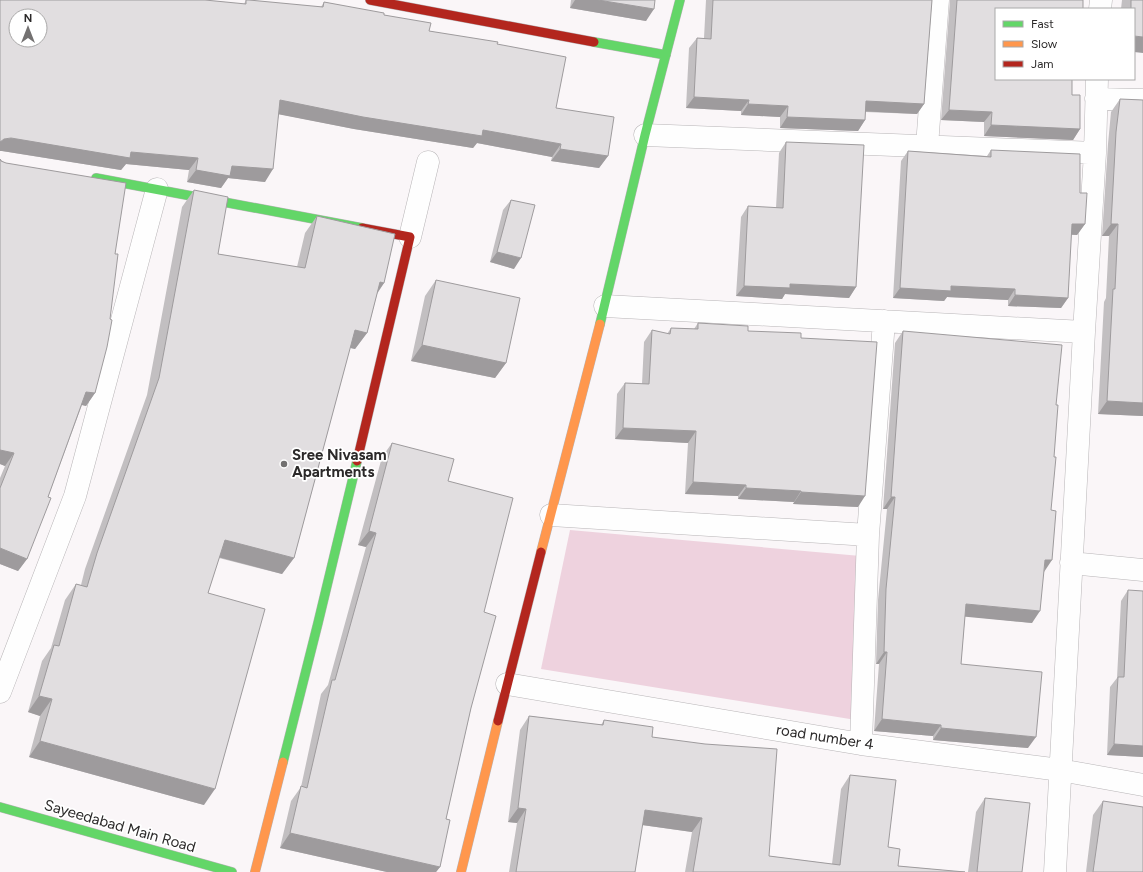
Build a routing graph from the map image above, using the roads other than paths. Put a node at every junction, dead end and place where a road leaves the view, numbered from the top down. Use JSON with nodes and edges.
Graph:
{"nodes":[{"id":1,"x":370,"y":0,"type":"edge"},
{"id":2,"x":680,"y":0,"type":"edge"},
{"id":3,"x":938,"y":0,"type":"edge"},
{"id":4,"x":666,"y":55,"type":"junction"},
{"id":5,"x":1096,"y":89,"type":"edge"},
{"id":6,"x":1143,"y":100,"type":"edge"},
{"id":7,"x":645,"y":135,"type":"junction"},
{"id":8,"x":926,"y":146,"type":"junction"},
{"id":9,"x":1095,"y":153,"type":"junction"},
{"id":10,"x":428,"y":162,"type":"dead end"},
{"id":11,"x":86,"y":177,"type":"edge"},
{"id":12,"x":157,"y":188,"type":"junction"},
{"id":13,"x":410,"y":237,"type":"junction"},
{"id":14,"x":605,"y":306,"type":"junction"},
{"id":15,"x":884,"y":321,"type":"junction"},
{"id":16,"x":1084,"y":332,"type":"junction"},
{"id":17,"x":551,"y":515,"type":"junction"},
{"id":18,"x":868,"y":535,"type":"junction"},
{"id":19,"x":1071,"y":563,"type":"junction"},
{"id":20,"x":1143,"y":570,"type":"edge"},
{"id":21,"x":507,"y":684,"type":"junction"},
{"id":22,"x":0,"y":692,"type":"edge"},
{"id":23,"x":861,"y":744,"type":"junction"},
{"id":24,"x":1060,"y":770,"type":"junction"},
{"id":25,"x":1143,"y":785,"type":"edge"},
{"id":26,"x":0,"y":807,"type":"edge"},
{"id":27,"x":232,"y":872,"type":"edge"},
{"id":28,"x":255,"y":872,"type":"edge"},
{"id":29,"x":461,"y":872,"type":"edge"},
{"id":30,"x":1055,"y":872,"type":"edge"}],
"edges":[{"from":1,"to":4,"type":"street"},
{"from":2,"to":4,"type":"street"},
{"from":3,"to":8,"type":"street"},
{"from":4,"to":7,"type":"street"},
{"from":5,"to":6,"type":"street"},
{"from":5,"to":9,"type":"street"},
{"from":7,"to":8,"type":"street"},
{"from":7,"to":14,"type":"street"},
{"from":8,"to":9,"type":"street"},
{"from":9,"to":16,"type":"street"},
{"from":10,"to":13,"type":"street"},
{"from":11,"to":12,"type":"street"},
{"from":12,"to":13,"type":"street"},
{"from":12,"to":22,"type":"street"},
{"from":13,"to":28,"type":"street"},
{"from":14,"to":15,"type":"street"},
{"from":14,"to":17,"type":"street"},
{"from":15,"to":16,"type":"street"},
{"from":15,"to":18,"type":"street"},
{"from":16,"to":19,"type":"street"},
{"from":17,"to":18,"type":"street"},
{"from":17,"to":21,"type":"street"},
{"from":18,"to":23,"type":"street"},
{"from":19,"to":20,"type":"street"},
{"from":19,"to":24,"type":"street"},
{"from":21,"to":23,"type":"street","name":"road number 4"},
{"from":21,"to":29,"type":"street"},
{"from":23,"to":24,"type":"street","name":"road number 4"},
{"from":24,"to":25,"type":"street","name":"road number 4"},
{"from":24,"to":30,"type":"street"},
{"from":26,"to":27,"type":"street","name":"Sayeedabad Main Road"}]}
